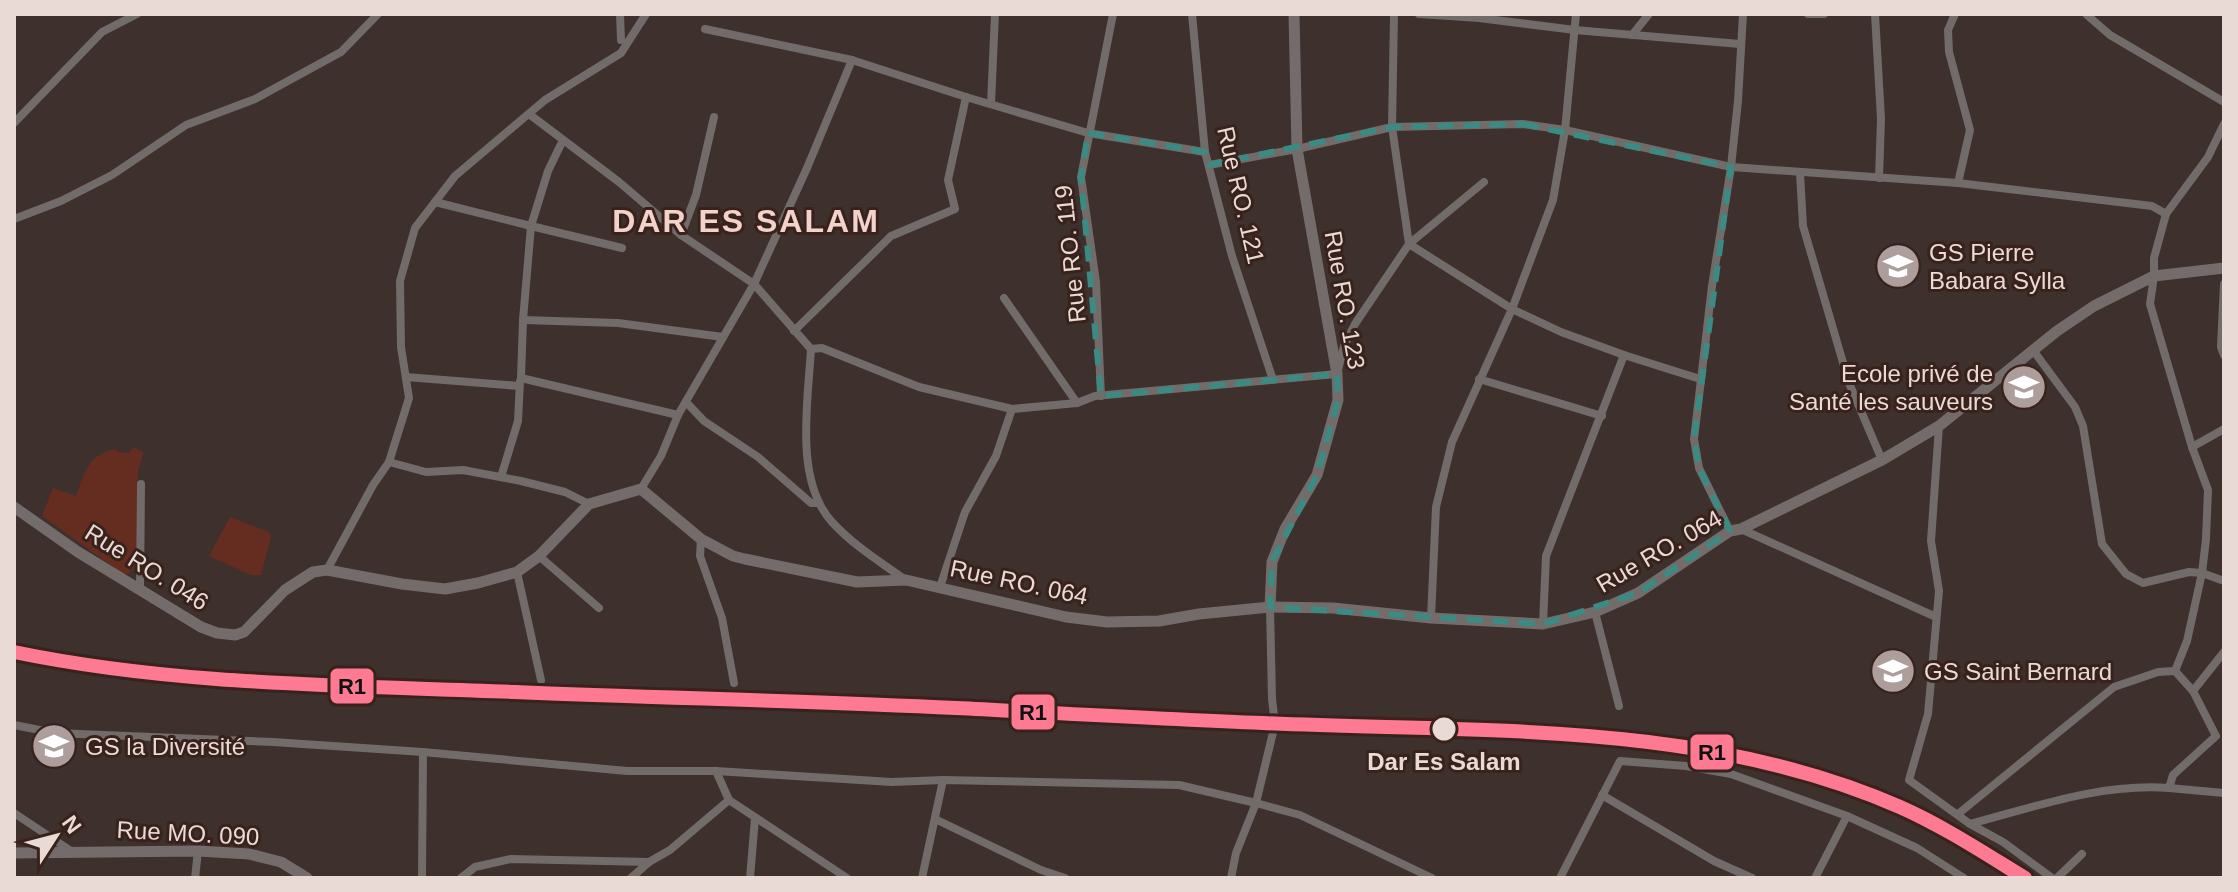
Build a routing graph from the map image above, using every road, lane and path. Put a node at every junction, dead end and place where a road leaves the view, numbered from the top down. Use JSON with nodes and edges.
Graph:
{"nodes":[{"id":1,"x":137,"y":14,"type":"edge"},
{"id":2,"x":378,"y":14,"type":"edge"},
{"id":3,"x":620,"y":14,"type":"edge"},
{"id":4,"x":646,"y":14,"type":"edge"},
{"id":5,"x":995,"y":14,"type":"edge"},
{"id":6,"x":1113,"y":14,"type":"edge"},
{"id":7,"x":1121,"y":14,"type":"edge"},
{"id":8,"x":1192,"y":14,"type":"edge"},
{"id":9,"x":1294,"y":14,"type":"edge"},
{"id":10,"x":1394,"y":14,"type":"edge"},
{"id":11,"x":1419,"y":14,"type":"edge"},
{"id":12,"x":1576,"y":14,"type":"edge"},
{"id":13,"x":1649,"y":14,"type":"edge"},
{"id":14,"x":1743,"y":14,"type":"edge"},
{"id":15,"x":1808,"y":14,"type":"edge"},
{"id":16,"x":1824,"y":14,"type":"edge"},
{"id":17,"x":1875,"y":14,"type":"edge"},
{"id":18,"x":1955,"y":14,"type":"edge"},
{"id":19,"x":2087,"y":15,"type":"edge"},
{"id":20,"x":1479,"y":16,"type":"edge"},
{"id":21,"x":705,"y":29,"type":"dead end"},
{"id":22,"x":1575,"y":30,"type":"junction"},
{"id":23,"x":1632,"y":35,"type":"junction"},
{"id":24,"x":621,"y":40,"type":"dead end"},
{"id":25,"x":1740,"y":44,"type":"junction"},
{"id":26,"x":852,"y":60,"type":"junction"},
{"id":27,"x":966,"y":97,"type":"junction"},
{"id":28,"x":2224,"y":102,"type":"edge"},
{"id":29,"x":991,"y":104,"type":"junction"},
{"id":30,"x":529,"y":114,"type":"junction"},
{"id":31,"x":714,"y":117,"type":"dead end"},
{"id":32,"x":15,"y":121,"type":"edge"},
{"id":33,"x":2224,"y":124,"type":"edge"},
{"id":34,"x":1392,"y":127,"type":"junction"},
{"id":35,"x":1565,"y":130,"type":"junction"},
{"id":36,"x":1088,"y":133,"type":"junction"},
{"id":37,"x":2221,"y":137,"type":"edge"},
{"id":38,"x":563,"y":140,"type":"junction"},
{"id":39,"x":1297,"y":149,"type":"junction"},
{"id":40,"x":1205,"y":152,"type":"junction"},
{"id":41,"x":1209,"y":165,"type":"junction"},
{"id":42,"x":1731,"y":167,"type":"junction"},
{"id":43,"x":1800,"y":173,"type":"junction"},
{"id":44,"x":1879,"y":178,"type":"junction"},
{"id":45,"x":1484,"y":182,"type":"dead end"},
{"id":46,"x":1958,"y":183,"type":"junction"},
{"id":47,"x":435,"y":202,"type":"junction"},
{"id":48,"x":2166,"y":214,"type":"junction"},
{"id":49,"x":14,"y":219,"type":"edge"},
{"id":50,"x":531,"y":226,"type":"junction"},
{"id":51,"x":681,"y":235,"type":"junction"},
{"id":52,"x":1409,"y":244,"type":"junction"},
{"id":53,"x":622,"y":248,"type":"dead end"},
{"id":54,"x":2224,"y":268,"type":"edge"},
{"id":55,"x":2154,"y":276,"type":"junction"},
{"id":56,"x":754,"y":284,"type":"junction"},
{"id":57,"x":2224,"y":284,"type":"edge"},
{"id":58,"x":1004,"y":298,"type":"dead end"},
{"id":59,"x":1512,"y":309,"type":"junction"},
{"id":60,"x":523,"y":320,"type":"junction"},
{"id":61,"x":794,"y":331,"type":"junction"},
{"id":62,"x":723,"y":337,"type":"junction"},
{"id":63,"x":811,"y":349,"type":"junction"},
{"id":64,"x":2033,"y":350,"type":"junction"},
{"id":65,"x":1624,"y":355,"type":"junction"},
{"id":66,"x":2224,"y":355,"type":"edge"},
{"id":67,"x":1337,"y":374,"type":"junction"},
{"id":68,"x":406,"y":377,"type":"junction"},
{"id":69,"x":1479,"y":379,"type":"junction"},
{"id":70,"x":1700,"y":379,"type":"junction"},
{"id":71,"x":1273,"y":380,"type":"junction"},
{"id":72,"x":520,"y":382,"type":"junction"},
{"id":73,"x":1101,"y":396,"type":"junction"},
{"id":74,"x":686,"y":402,"type":"junction"},
{"id":75,"x":1077,"y":403,"type":"junction"},
{"id":76,"x":1012,"y":409,"type":"junction"},
{"id":77,"x":678,"y":415,"type":"junction"},
{"id":78,"x":1602,"y":416,"type":"junction"},
{"id":79,"x":1939,"y":426,"type":"junction"},
{"id":80,"x":2224,"y":429,"type":"edge"},
{"id":81,"x":2192,"y":447,"type":"junction"},
{"id":82,"x":1882,"y":460,"type":"junction"},
{"id":83,"x":389,"y":462,"type":"junction"},
{"id":84,"x":501,"y":477,"type":"junction"},
{"id":85,"x":141,"y":484,"type":"dead end"},
{"id":86,"x":641,"y":489,"type":"junction"},
{"id":87,"x":819,"y":503,"type":"junction"},
{"id":88,"x":589,"y":504,"type":"junction"},
{"id":89,"x":14,"y":507,"type":"edge"},
{"id":90,"x":1735,"y":530,"type":"junction"},
{"id":91,"x":701,"y":539,"type":"junction"},
{"id":92,"x":539,"y":556,"type":"junction"},
{"id":93,"x":327,"y":570,"type":"junction"},
{"id":94,"x":517,"y":572,"type":"junction"},
{"id":95,"x":2202,"y":573,"type":"junction"},
{"id":96,"x":906,"y":580,"type":"junction"},
{"id":97,"x":2224,"y":581,"type":"edge"},
{"id":98,"x":940,"y":587,"type":"junction"},
{"id":99,"x":140,"y":589,"type":"junction"},
{"id":100,"x":1270,"y":607,"type":"junction"},
{"id":101,"x":599,"y":608,"type":"dead end"},
{"id":102,"x":1595,"y":612,"type":"junction"},
{"id":103,"x":1936,"y":617,"type":"junction"},
{"id":104,"x":1431,"y":618,"type":"junction"},
{"id":105,"x":1543,"y":624,"type":"junction"},
{"id":106,"x":2224,"y":652,"type":"edge"},
{"id":107,"x":2175,"y":671,"type":"junction"},
{"id":108,"x":541,"y":680,"type":"dead end"},
{"id":109,"x":734,"y":683,"type":"dead end"},
{"id":110,"x":2193,"y":691,"type":"junction"},
{"id":111,"x":1619,"y":706,"type":"dead end"},
{"id":112,"x":14,"y":725,"type":"edge"},
{"id":113,"x":423,"y":752,"type":"junction"},
{"id":114,"x":716,"y":771,"type":"junction"},
{"id":115,"x":943,"y":780,"type":"junction"},
{"id":116,"x":2169,"y":788,"type":"junction"},
{"id":117,"x":2224,"y":793,"type":"edge"},
{"id":118,"x":1602,"y":795,"type":"junction"},
{"id":119,"x":729,"y":800,"type":"junction"},
{"id":120,"x":1256,"y":803,"type":"junction"},
{"id":121,"x":14,"y":813,"type":"edge"},
{"id":122,"x":1958,"y":814,"type":"junction"},
{"id":123,"x":1847,"y":816,"type":"junction"},
{"id":124,"x":755,"y":818,"type":"junction"},
{"id":125,"x":935,"y":819,"type":"junction"},
{"id":126,"x":1970,"y":824,"type":"junction"},
{"id":127,"x":72,"y":851,"type":"junction"},
{"id":128,"x":198,"y":851,"type":"junction"},
{"id":129,"x":14,"y":853,"type":"edge"},
{"id":130,"x":2082,"y":854,"type":"dead end"},
{"id":131,"x":649,"y":862,"type":"junction"},
{"id":132,"x":195,"y":878,"type":"edge"},
{"id":133,"x":307,"y":878,"type":"edge"},
{"id":134,"x":422,"y":878,"type":"edge"},
{"id":135,"x":461,"y":878,"type":"edge"},
{"id":136,"x":631,"y":878,"type":"edge"},
{"id":137,"x":750,"y":878,"type":"edge"},
{"id":138,"x":847,"y":878,"type":"edge"},
{"id":139,"x":922,"y":878,"type":"edge"},
{"id":140,"x":1065,"y":878,"type":"edge"},
{"id":141,"x":1231,"y":878,"type":"edge"},
{"id":142,"x":1432,"y":878,"type":"edge"},
{"id":143,"x":1560,"y":878,"type":"edge"},
{"id":144,"x":1752,"y":878,"type":"edge"},
{"id":145,"x":1815,"y":878,"type":"edge"},
{"id":146,"x":1964,"y":878,"type":"edge"},
{"id":147,"x":2054,"y":878,"type":"edge"}],
"edges":[{"from":1,"to":32,"type":"street"},
{"from":2,"to":49,"type":"street"},
{"from":3,"to":24,"type":"street"},
{"from":4,"to":30,"type":"street"},
{"from":5,"to":29,"type":"street"},
{"from":6,"to":7,"type":"street"},
{"from":6,"to":36,"type":"street","name":"Rue RO. 119"},
{"from":8,"to":40,"type":"street","name":"Rue RO. 121"},
{"from":9,"to":39,"type":"street","name":"Rue RO. 123"},
{"from":10,"to":34,"type":"street"},
{"from":11,"to":20,"type":"street"},
{"from":12,"to":22,"type":"street"},
{"from":13,"to":23,"type":"street"},
{"from":14,"to":25,"type":"street"},
{"from":15,"to":16,"type":"street"},
{"from":17,"to":44,"type":"street"},
{"from":18,"to":46,"type":"street"},
{"from":19,"to":28,"type":"street"},
{"from":20,"to":22,"type":"street"},
{"from":21,"to":26,"type":"street"},
{"from":22,"to":23,"type":"street"},
{"from":22,"to":35,"type":"street"},
{"from":23,"to":25,"type":"street"},
{"from":25,"to":42,"type":"street"},
{"from":26,"to":27,"type":"street"},
{"from":26,"to":56,"type":"street"},
{"from":27,"to":29,"type":"street"},
{"from":27,"to":61,"type":"street"},
{"from":29,"to":36,"type":"street"},
{"from":30,"to":38,"type":"street"},
{"from":30,"to":47,"type":"street"},
{"from":31,"to":51,"type":"street"},
{"from":33,"to":37,"type":"street"},
{"from":34,"to":35,"type":"street"},
{"from":34,"to":39,"type":"street"},
{"from":34,"to":52,"type":"street"},
{"from":35,"to":42,"type":"street"},
{"from":35,"to":59,"type":"street"},
{"from":36,"to":40,"type":"street"},
{"from":36,"to":73,"type":"street","name":"Rue RO. 119"},
{"from":37,"to":48,"type":"street"},
{"from":38,"to":50,"type":"street"},
{"from":38,"to":51,"type":"street"},
{"from":39,"to":41,"type":"street"},
{"from":39,"to":67,"type":"street","name":"Rue RO. 123"},
{"from":40,"to":41,"type":"street","name":"Rue RO. 121"},
{"from":41,"to":71,"type":"street","name":"Rue RO. 121"},
{"from":42,"to":43,"type":"street"},
{"from":42,"to":70,"type":"street"},
{"from":43,"to":44,"type":"street"},
{"from":43,"to":82,"type":"street"},
{"from":44,"to":46,"type":"street"},
{"from":45,"to":52,"type":"street"},
{"from":46,"to":48,"type":"street"},
{"from":47,"to":50,"type":"street"},
{"from":47,"to":68,"type":"street"},
{"from":48,"to":55,"type":"street"},
{"from":50,"to":53,"type":"street"},
{"from":50,"to":60,"type":"street"},
{"from":51,"to":56,"type":"street"},
{"from":52,"to":59,"type":"street"},
{"from":52,"to":67,"type":"street"},
{"from":54,"to":55,"type":"street","name":"Rue RO. 064"},
{"from":55,"to":64,"type":"street","name":"Rue RO. 064"},
{"from":55,"to":81,"type":"street"},
{"from":56,"to":61,"type":"street"},
{"from":56,"to":62,"type":"street"},
{"from":57,"to":66,"type":"street"},
{"from":58,"to":75,"type":"street"},
{"from":59,"to":65,"type":"street"},
{"from":59,"to":69,"type":"street"},
{"from":60,"to":62,"type":"street"},
{"from":60,"to":72,"type":"street"},
{"from":61,"to":63,"type":"street"},
{"from":62,"to":74,"type":"street"},
{"from":63,"to":76,"type":"street"},
{"from":63,"to":87,"type":"street"},
{"from":64,"to":79,"type":"street","name":"Rue RO. 064"},
{"from":64,"to":95,"type":"street"},
{"from":65,"to":70,"type":"street"},
{"from":65,"to":78,"type":"street"},
{"from":67,"to":71,"type":"street"},
{"from":67,"to":100,"type":"street","name":"Rue RO. 123"},
{"from":68,"to":72,"type":"street"},
{"from":68,"to":83,"type":"street"},
{"from":69,"to":78,"type":"street"},
{"from":69,"to":104,"type":"street"},
{"from":70,"to":90,"type":"street"},
{"from":71,"to":73,"type":"street"},
{"from":72,"to":77,"type":"street"},
{"from":72,"to":84,"type":"street"},
{"from":73,"to":75,"type":"street"},
{"from":74,"to":77,"type":"street"},
{"from":74,"to":87,"type":"street"},
{"from":75,"to":76,"type":"street"},
{"from":76,"to":98,"type":"street"},
{"from":77,"to":86,"type":"street"},
{"from":78,"to":105,"type":"street"},
{"from":79,"to":82,"type":"street","name":"Rue RO. 064"},
{"from":79,"to":103,"type":"street"},
{"from":80,"to":81,"type":"street"},
{"from":81,"to":95,"type":"street"},
{"from":82,"to":90,"type":"street","name":"Rue RO. 064"},
{"from":83,"to":84,"type":"street"},
{"from":83,"to":93,"type":"street"},
{"from":84,"to":88,"type":"street"},
{"from":85,"to":99,"type":"street"},
{"from":86,"to":88,"type":"street"},
{"from":86,"to":91,"type":"street"},
{"from":87,"to":96,"type":"street"},
{"from":88,"to":92,"type":"street"},
{"from":89,"to":99,"type":"street","name":"Rue RO. 046"},
{"from":90,"to":102,"type":"street","name":"Rue RO. 064"},
{"from":90,"to":103,"type":"street"},
{"from":91,"to":96,"type":"street"},
{"from":91,"to":109,"type":"street"},
{"from":92,"to":94,"type":"street"},
{"from":92,"to":101,"type":"street"},
{"from":93,"to":94,"type":"street"},
{"from":93,"to":99,"type":"street","name":"Rue RO. 046"},
{"from":94,"to":108,"type":"street"},
{"from":95,"to":97,"type":"street"},
{"from":95,"to":107,"type":"street"},
{"from":96,"to":98,"type":"street","name":"Rue RO. 064"},
{"from":98,"to":100,"type":"street","name":"Rue RO. 064"},
{"from":100,"to":104,"type":"street","name":"Rue RO. 064"},
{"from":100,"to":120,"type":"street","name":"Rue RO. 123"},
{"from":102,"to":105,"type":"street","name":"Rue RO. 064"},
{"from":102,"to":111,"type":"street"},
{"from":103,"to":122,"type":"street"},
{"from":104,"to":105,"type":"street","name":"Rue RO. 064"},
{"from":106,"to":110,"type":"street"},
{"from":107,"to":110,"type":"street"},
{"from":107,"to":122,"type":"street"},
{"from":110,"to":116,"type":"street"},
{"from":112,"to":113,"type":"street"},
{"from":113,"to":114,"type":"street"},
{"from":113,"to":134,"type":"street"},
{"from":114,"to":115,"type":"street"},
{"from":114,"to":119,"type":"street"},
{"from":115,"to":120,"type":"street"},
{"from":115,"to":125,"type":"street"},
{"from":116,"to":117,"type":"street"},
{"from":116,"to":126,"type":"street"},
{"from":118,"to":123,"type":"street"},
{"from":118,"to":143,"type":"street"},
{"from":118,"to":144,"type":"street"},
{"from":119,"to":124,"type":"street"},
{"from":119,"to":131,"type":"street"},
{"from":120,"to":141,"type":"street","name":"Rue RO. 123"},
{"from":120,"to":142,"type":"street"},
{"from":121,"to":127,"type":"street"},
{"from":122,"to":126,"type":"street"},
{"from":123,"to":145,"type":"street"},
{"from":123,"to":146,"type":"street"},
{"from":124,"to":137,"type":"street"},
{"from":124,"to":138,"type":"street"},
{"from":125,"to":139,"type":"street"},
{"from":125,"to":140,"type":"street"},
{"from":126,"to":147,"type":"street"},
{"from":127,"to":128,"type":"street","name":"Rue MO. 090"},
{"from":127,"to":129,"type":"street","name":"Rue MO. 090"},
{"from":128,"to":132,"type":"street"},
{"from":128,"to":133,"type":"street","name":"Rue MO. 090"},
{"from":130,"to":147,"type":"street"},
{"from":131,"to":135,"type":"street"},
{"from":131,"to":136,"type":"street"}]}
